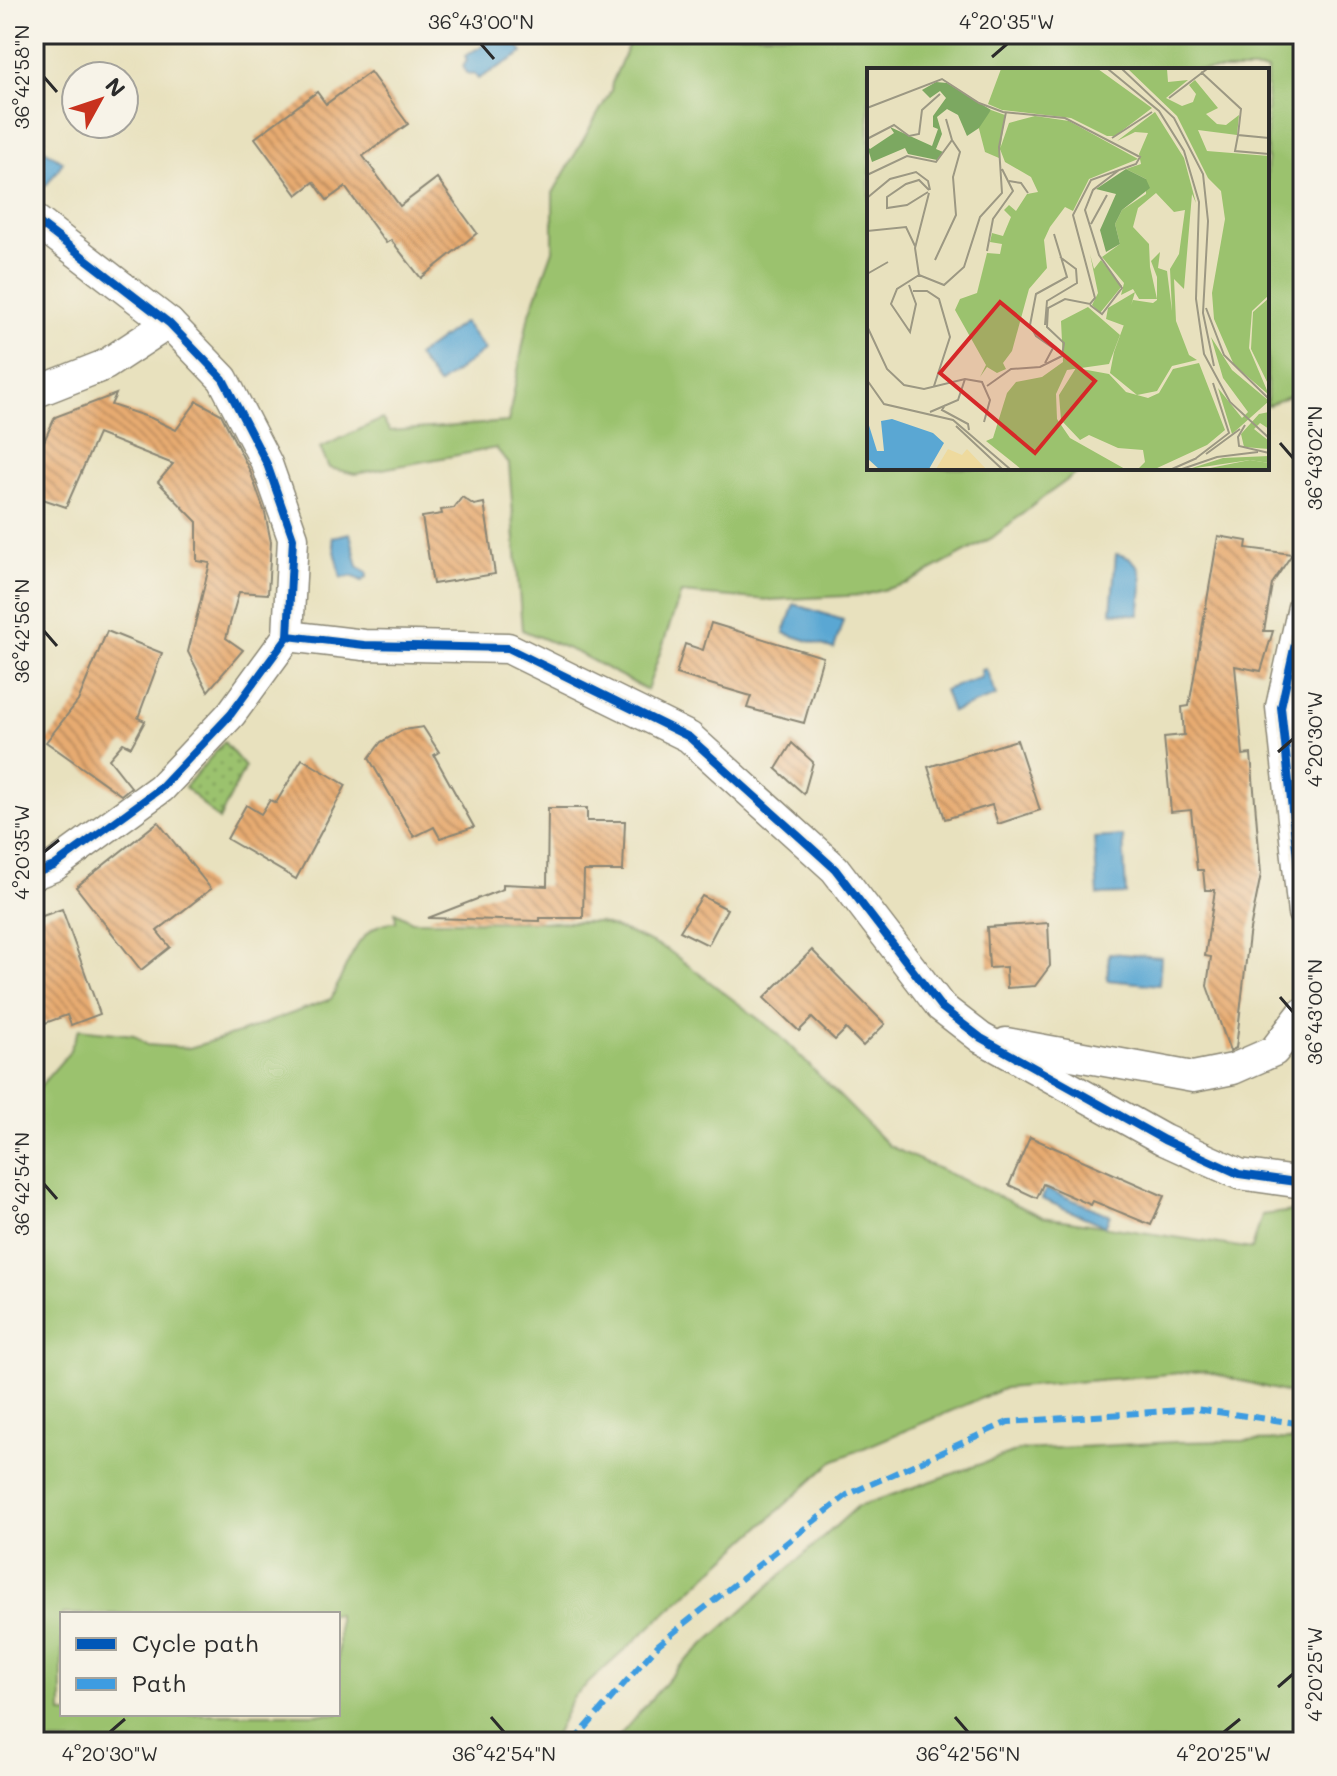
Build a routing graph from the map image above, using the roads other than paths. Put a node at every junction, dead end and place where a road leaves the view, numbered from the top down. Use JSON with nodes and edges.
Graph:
{"nodes":[{"id":1,"x":34,"y":219,"type":"edge"},
{"id":2,"x":169,"y":323,"type":"junction"},
{"id":3,"x":34,"y":393,"type":"edge"},
{"id":4,"x":1303,"y":607,"type":"edge"},
{"id":5,"x":288,"y":636,"type":"junction"},
{"id":6,"x":34,"y":874,"type":"edge"},
{"id":7,"x":1303,"y":913,"type":"edge"},
{"id":8,"x":1303,"y":1013,"type":"edge"},
{"id":9,"x":981,"y":1038,"type":"junction"},
{"id":10,"x":1303,"y":1183,"type":"edge"}],
"edges":[{"from":1,"to":2,"type":"street"},
{"from":2,"to":3,"type":"street"},
{"from":2,"to":5,"type":"street"},
{"from":4,"to":7,"type":"street"},
{"from":5,"to":6,"type":"street"},
{"from":5,"to":9,"type":"street"},
{"from":8,"to":9,"type":"street"},
{"from":9,"to":10,"type":"street"}]}
